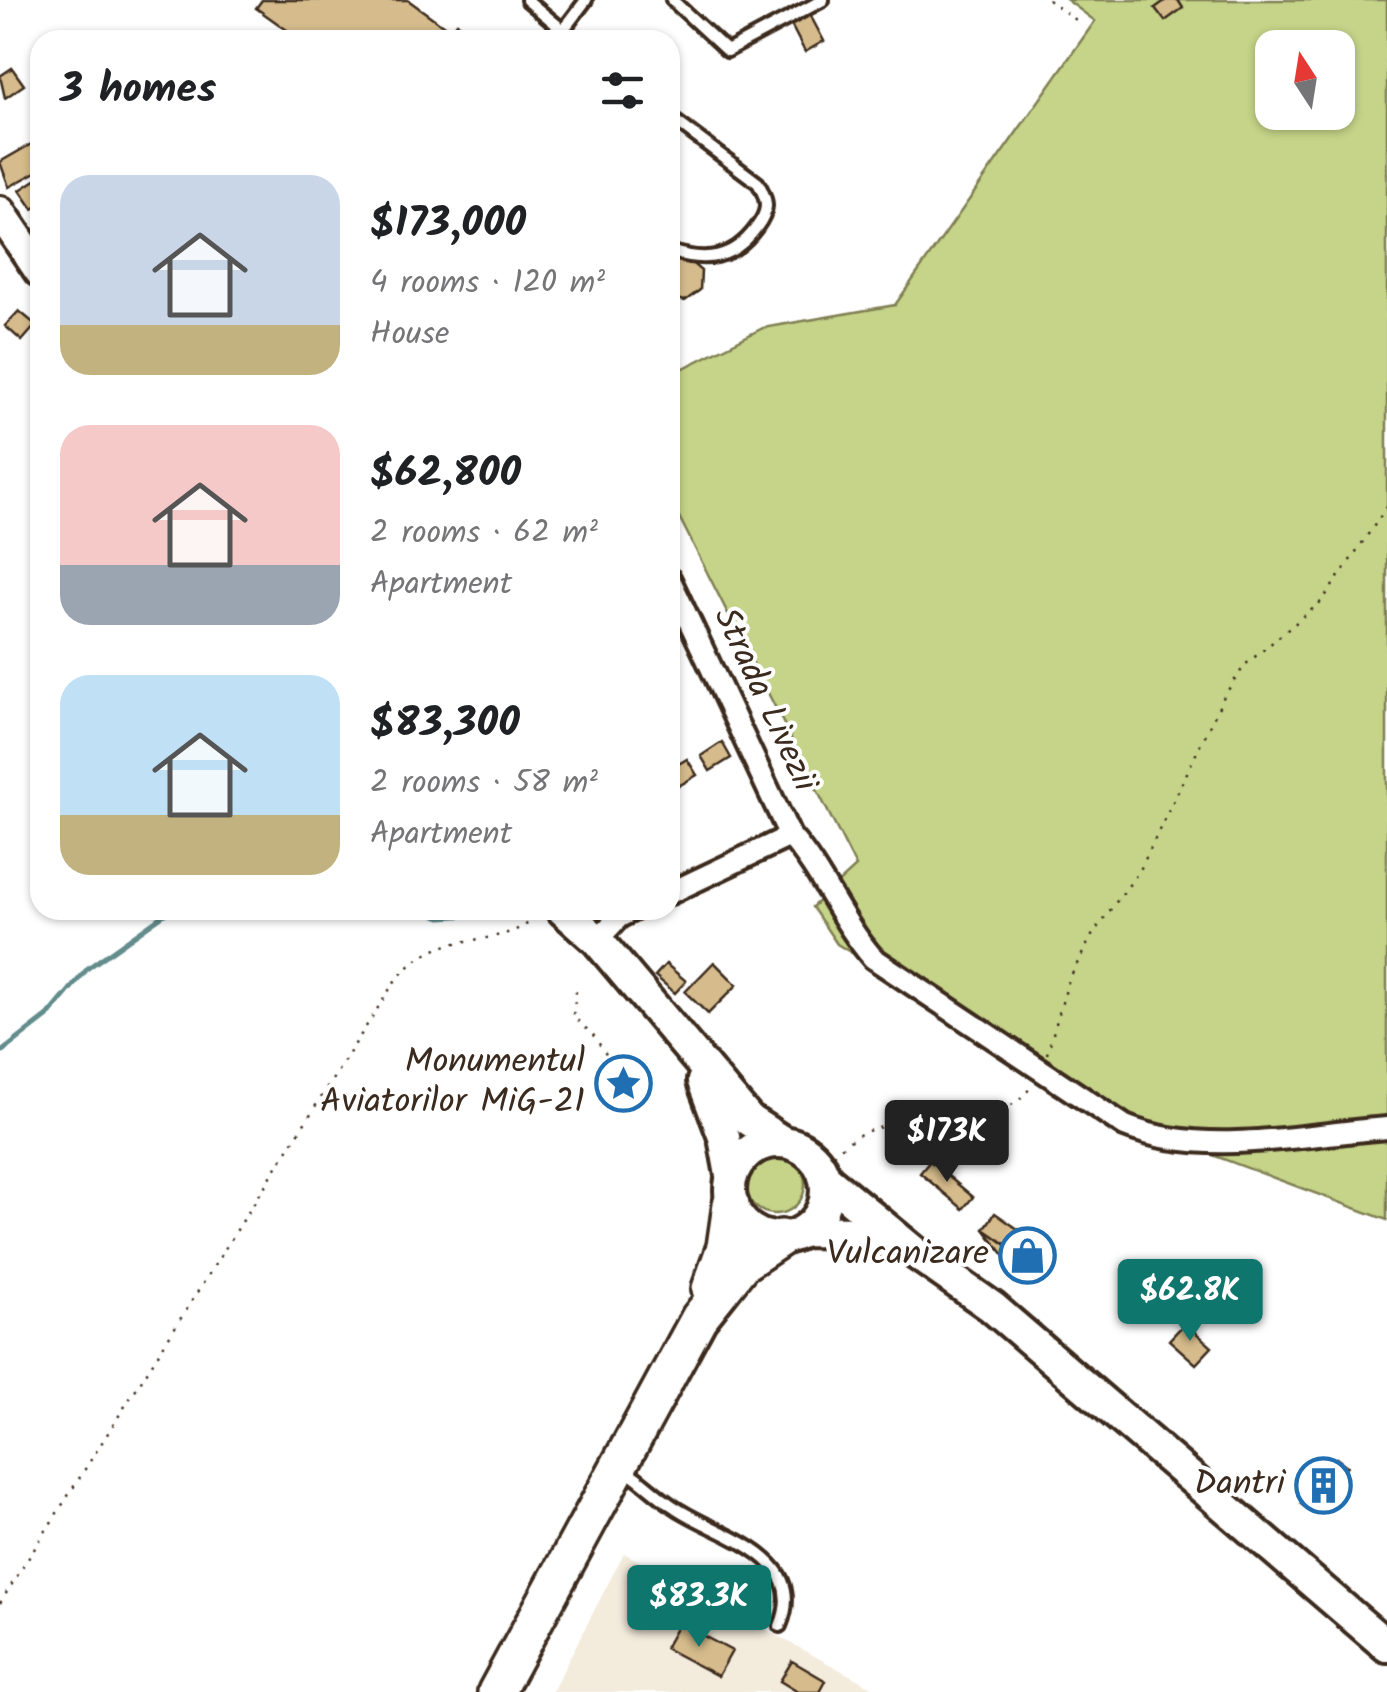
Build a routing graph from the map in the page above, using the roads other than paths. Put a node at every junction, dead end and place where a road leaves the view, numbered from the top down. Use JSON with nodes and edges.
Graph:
{"nodes":[{"id":1,"x":527,"y":0,"type":"edge"},
{"id":2,"x":586,"y":0,"type":"edge"},
{"id":3,"x":672,"y":0,"type":"edge"},
{"id":4,"x":823,"y":0,"type":"edge"},
{"id":5,"x":564,"y":29,"type":"joint"},
{"id":6,"x":680,"y":124,"type":"edge"},
{"id":7,"x":0,"y":212,"type":"edge"},
{"id":8,"x":680,"y":254,"type":"edge"},
{"id":9,"x":30,"y":257,"type":"edge"},
{"id":10,"x":680,"y":601,"type":"edge"},
{"id":11,"x":790,"y":836,"type":"junction"},
{"id":12,"x":680,"y":887,"type":"edge"},
{"id":13,"x":574,"y":920,"type":"edge"},
{"id":14,"x":615,"y":920,"type":"edge"},
{"id":15,"x":597,"y":940,"type":"junction"},
{"id":16,"x":692,"y":1056,"type":"junction"},
{"id":17,"x":1387,"y":1128,"type":"edge"},
{"id":18,"x":783,"y":1142,"type":"junction"},
{"id":19,"x":822,"y":1171,"type":"junction"},
{"id":20,"x":731,"y":1190,"type":"junction"},
{"id":21,"x":792,"y":1234,"type":"junction"},
{"id":22,"x":918,"y":1255,"type":"junction"},
{"id":23,"x":699,"y":1318,"type":"junction"},
{"id":24,"x":632,"y":1460,"type":"junction"},
{"id":25,"x":780,"y":1626,"type":"dead end"},
{"id":26,"x":1387,"y":1646,"type":"edge"},
{"id":27,"x":478,"y":1692,"type":"edge"},
{"id":28,"x":496,"y":1692,"type":"edge"},
{"id":29,"x":514,"y":1692,"type":"edge"}],
"edges":[{"from":1,"to":5,"type":"lane"},
{"from":2,"to":5,"type":"lane"},
{"from":3,"to":4,"type":"lane"},
{"from":6,"to":8,"type":"lane"},
{"from":7,"to":9,"type":"main road"},
{"from":10,"to":11,"type":"street","name":"Strada Livezii"},
{"from":11,"to":12,"type":"street","name":"Strada Livezii"},
{"from":11,"to":17,"type":"street"},
{"from":13,"to":15,"type":"main road"},
{"from":14,"to":15,"type":"street"},
{"from":15,"to":16,"type":"main road"},
{"from":16,"to":18,"type":"main road"},
{"from":16,"to":20,"type":"main road"},
{"from":18,"to":19,"type":"main road"},
{"from":18,"to":20,"type":"main road"},
{"from":19,"to":21,"type":"main road"},
{"from":19,"to":22,"type":"main road"},
{"from":20,"to":21,"type":"main road"},
{"from":20,"to":23,"type":"highway"},
{"from":21,"to":22,"type":"main road"},
{"from":21,"to":23,"type":"highway"},
{"from":22,"to":26,"type":"main road"},
{"from":23,"to":24,"type":"highway"},
{"from":24,"to":25,"type":"lane"},
{"from":24,"to":27,"type":"highway"},
{"from":24,"to":28,"type":"highway"},
{"from":24,"to":29,"type":"highway"}]}
